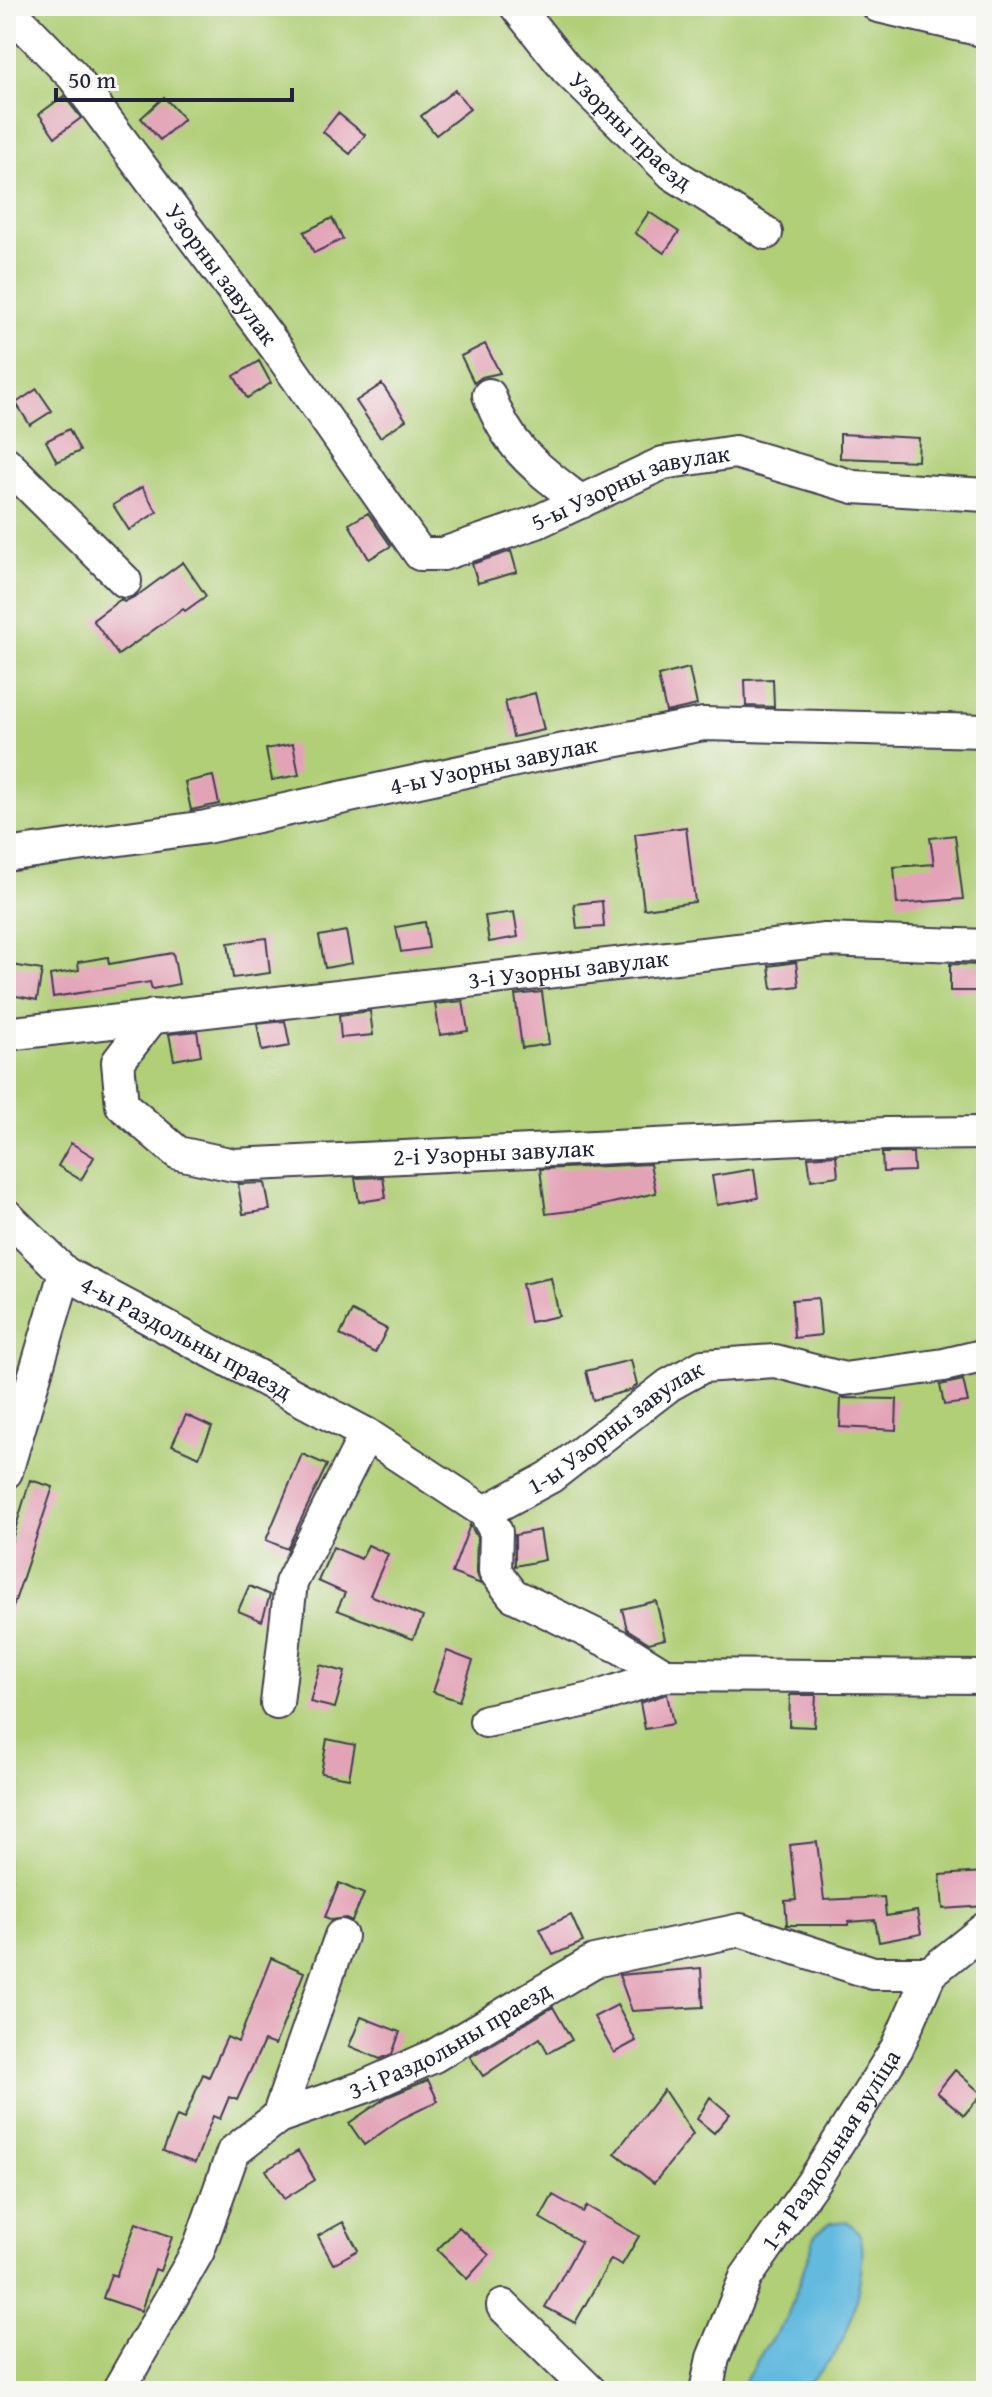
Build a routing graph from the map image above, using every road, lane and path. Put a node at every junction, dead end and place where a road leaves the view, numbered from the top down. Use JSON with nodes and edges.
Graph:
{"nodes":[{"id":1,"x":516,"y":6,"type":"edge"},
{"id":2,"x":878,"y":6,"type":"edge"},
{"id":3,"x":6,"y":7,"type":"edge"},
{"id":4,"x":986,"y":31,"type":"edge"},
{"id":5,"x":766,"y":233,"type":"dead end"},
{"id":6,"x":489,"y":395,"type":"dead end"},
{"id":7,"x":6,"y":463,"type":"edge"},
{"id":8,"x":986,"y":495,"type":"edge"},
{"id":9,"x":581,"y":502,"type":"junction"},
{"id":10,"x":420,"y":554,"type":"joint"},
{"id":11,"x":125,"y":581,"type":"dead end"},
{"id":12,"x":986,"y":731,"type":"edge"},
{"id":13,"x":6,"y":855,"type":"edge"},
{"id":14,"x":986,"y":946,"type":"edge"},
{"id":15,"x":153,"y":1016,"type":"junction"},
{"id":16,"x":6,"y":1034,"type":"edge"},
{"id":17,"x":986,"y":1133,"type":"edge"},
{"id":18,"x":6,"y":1215,"type":"edge"},
{"id":19,"x":65,"y":1273,"type":"junction"},
{"id":20,"x":986,"y":1355,"type":"edge"},
{"id":21,"x":366,"y":1434,"type":"junction"},
{"id":22,"x":6,"y":1472,"type":"edge"},
{"id":23,"x":485,"y":1512,"type":"junction"},
{"id":24,"x":665,"y":1675,"type":"junction"},
{"id":25,"x":986,"y":1677,"type":"edge"},
{"id":26,"x":277,"y":1703,"type":"dead end"},
{"id":27,"x":486,"y":1721,"type":"dead end"},
{"id":28,"x":986,"y":1928,"type":"edge"},
{"id":29,"x":341,"y":1936,"type":"dead end"},
{"id":30,"x":930,"y":1973,"type":"junction"},
{"id":31,"x":278,"y":2117,"type":"junction"},
{"id":32,"x":503,"y":2306,"type":"dead end"},
{"id":33,"x":118,"y":2391,"type":"edge"},
{"id":34,"x":590,"y":2391,"type":"edge"},
{"id":35,"x":706,"y":2391,"type":"edge"}],
"edges":[{"from":1,"to":5,"type":"lane","name":"Узорны праезд"},
{"from":2,"to":4,"type":"lane"},
{"from":3,"to":10,"type":"lane","name":"Узорны завулак"},
{"from":6,"to":9,"type":"lane"},
{"from":7,"to":11,"type":"lane"},
{"from":8,"to":9,"type":"lane","name":"5-ы Узорны завулак"},
{"from":9,"to":10,"type":"lane","name":"5-ы Узорны завулак"},
{"from":12,"to":13,"type":"lane","name":"4-ы Узорны завулак"},
{"from":14,"to":15,"type":"lane","name":"3-і Узорны завулак"},
{"from":15,"to":16,"type":"lane","name":"3-і Узорны завулак"},
{"from":15,"to":17,"type":"lane","name":"2-і Узорны завулак"},
{"from":18,"to":19,"type":"lane"},
{"from":19,"to":21,"type":"lane","name":"4-ы Раздольны праезд"},
{"from":19,"to":22,"type":"lane","name":"4-ы Раздольны праезд"},
{"from":20,"to":23,"type":"lane","name":"1-ы Узорны завулак"},
{"from":21,"to":23,"type":"lane","name":"4-ы Раздольны праезд"},
{"from":21,"to":26,"type":"lane"},
{"from":23,"to":24,"type":"lane"},
{"from":24,"to":25,"type":"lane"},
{"from":24,"to":27,"type":"lane"},
{"from":28,"to":30,"type":"lane","name":"1-я Раздольная вуліца"},
{"from":29,"to":31,"type":"lane"},
{"from":30,"to":31,"type":"lane","name":"3-і Раздольны праезд"},
{"from":30,"to":35,"type":"lane","name":"1-я Раздольная вуліца"},
{"from":31,"to":33,"type":"lane","name":"3-і Раздольны праезд"},
{"from":32,"to":34,"type":"lane"}]}
